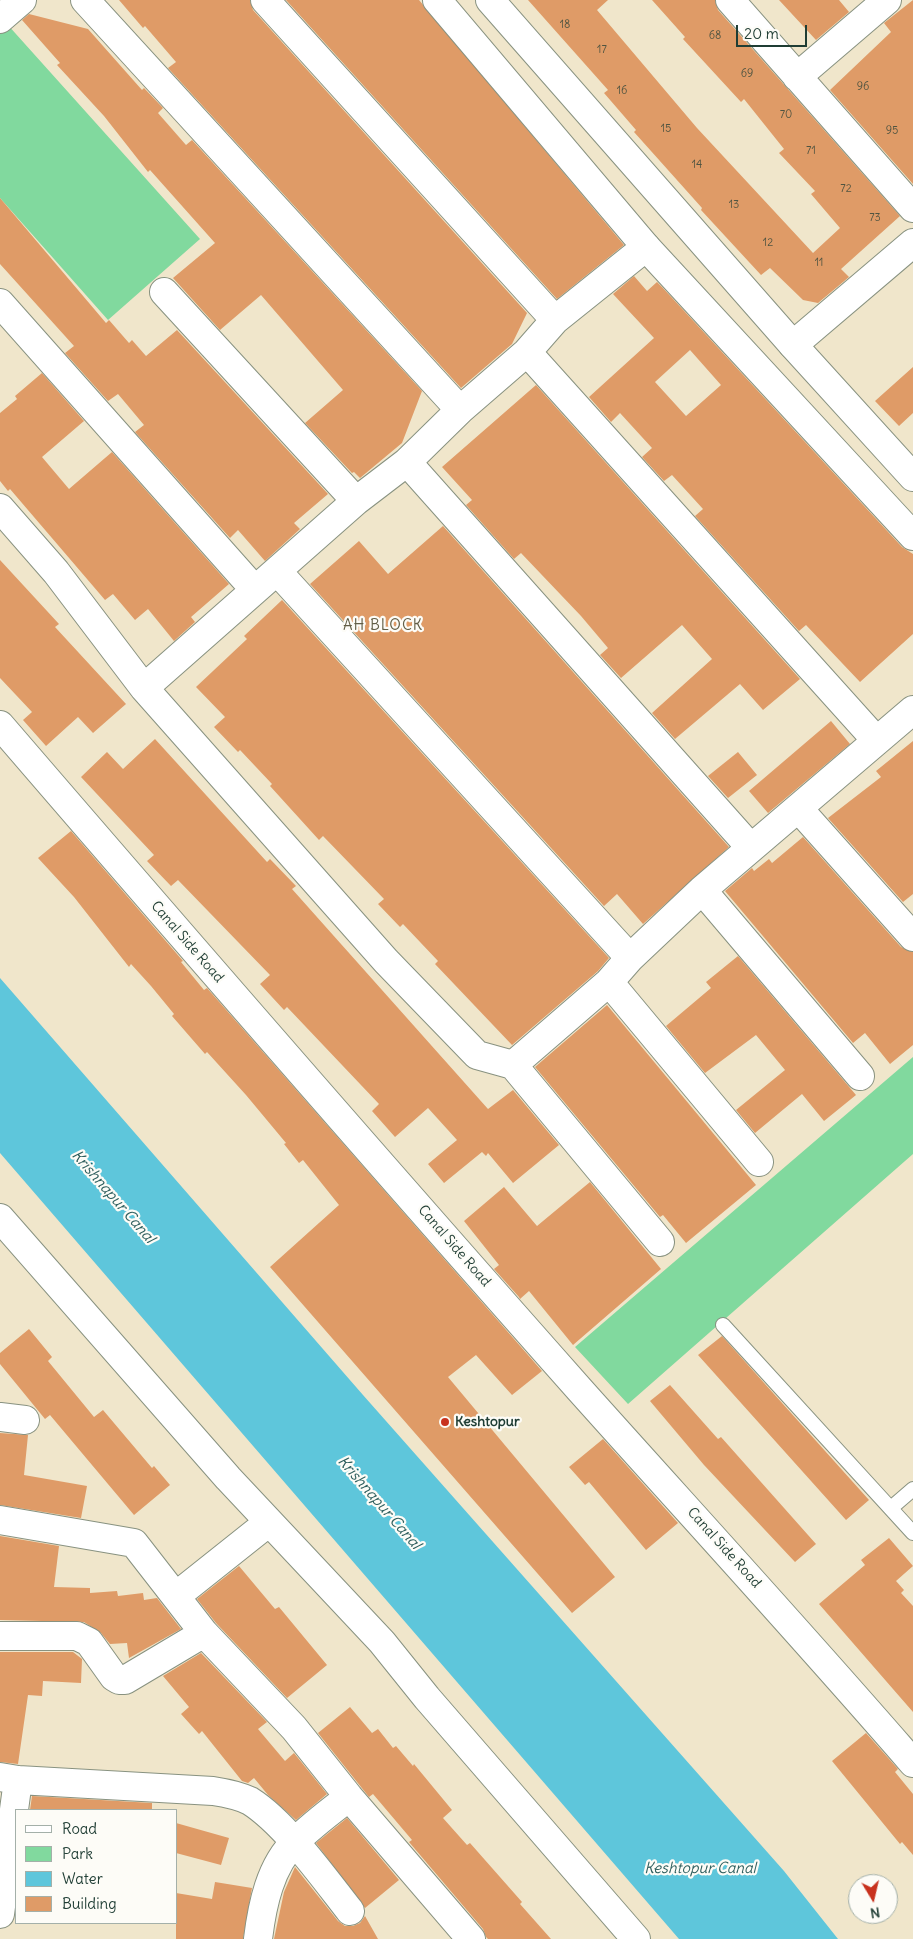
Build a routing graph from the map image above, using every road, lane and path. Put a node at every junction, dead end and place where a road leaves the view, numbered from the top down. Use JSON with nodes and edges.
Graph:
{"nodes":[{"id":1,"x":22,"y":0,"type":"edge"},
{"id":2,"x":85,"y":0,"type":"edge"},
{"id":3,"x":265,"y":0,"type":"edge"},
{"id":4,"x":437,"y":0,"type":"edge"},
{"id":5,"x":490,"y":0,"type":"edge"},
{"id":6,"x":730,"y":0,"type":"edge"},
{"id":7,"x":887,"y":0,"type":"edge"},
{"id":8,"x":0,"y":19,"type":"edge"},
{"id":9,"x":797,"y":77,"type":"junction"},
{"id":10,"x":913,"y":208,"type":"edge"},
{"id":11,"x":913,"y":244,"type":"edge"},
{"id":12,"x":646,"y":247,"type":"junction"},
{"id":13,"x":164,"y":292,"type":"dead end"},
{"id":14,"x":0,"y":303,"type":"edge"},
{"id":15,"x":555,"y":320,"type":"junction"},
{"id":16,"x":793,"y":345,"type":"junction"},
{"id":17,"x":527,"y":352,"type":"junction"},
{"id":18,"x":460,"y":410,"type":"junction"},
{"id":19,"x":876,"y":436,"type":"junction"},
{"id":20,"x":407,"y":462,"type":"junction"},
{"id":21,"x":846,"y":462,"type":"junction"},
{"id":22,"x":913,"y":477,"type":"edge"},
{"id":23,"x":356,"y":501,"type":"junction"},
{"id":24,"x":0,"y":508,"type":"edge"},
{"id":25,"x":913,"y":536,"type":"edge"},
{"id":26,"x":277,"y":571,"type":"junction"},
{"id":27,"x":255,"y":590,"type":"junction"},
{"id":28,"x":144,"y":688,"type":"junction"},
{"id":29,"x":910,"y":720,"type":"edge"},
{"id":30,"x":0,"y":725,"type":"edge"},
{"id":31,"x":876,"y":740,"type":"junction"},
{"id":32,"x":798,"y":808,"type":"junction"},
{"id":33,"x":751,"y":848,"type":"junction"},
{"id":34,"x":702,"y":890,"type":"junction"},
{"id":35,"x":913,"y":937,"type":"edge"},
{"id":36,"x":630,"y":958,"type":"junction"},
{"id":37,"x":609,"y":982,"type":"junction"},
{"id":38,"x":513,"y":1065,"type":"junction"},
{"id":39,"x":860,"y":1076,"type":"dead end"},
{"id":40,"x":759,"y":1162,"type":"dead end"},
{"id":41,"x":5,"y":1232,"type":"edge"},
{"id":42,"x":660,"y":1242,"type":"dead end"},
{"id":43,"x":723,"y":1325,"type":"dead end"},
{"id":44,"x":913,"y":1489,"type":"edge"},
{"id":45,"x":891,"y":1508,"type":"junction"},
{"id":46,"x":0,"y":1520,"type":"edge"},
{"id":47,"x":269,"y":1522,"type":"junction"},
{"id":48,"x":913,"y":1533,"type":"edge"},
{"id":49,"x":176,"y":1596,"type":"junction"},
{"id":50,"x":204,"y":1632,"type":"junction"},
{"id":51,"x":0,"y":1636,"type":"edge"},
{"id":52,"x":913,"y":1763,"type":"edge"},
{"id":53,"x":9,"y":1779,"type":"edge"},
{"id":54,"x":349,"y":1797,"type":"junction"},
{"id":55,"x":294,"y":1842,"type":"junction"},
{"id":56,"x":350,"y":1911,"type":"dead end"},
{"id":57,"x":0,"y":1914,"type":"edge"},
{"id":58,"x":258,"y":1939,"type":"edge"},
{"id":59,"x":471,"y":1939,"type":"edge"},
{"id":60,"x":636,"y":1939,"type":"edge"}],
"edges":[{"from":1,"to":8,"type":"street"},
{"from":2,"to":18,"type":"street"},
{"from":3,"to":15,"type":"street"},
{"from":4,"to":12,"type":"street"},
{"from":5,"to":16,"type":"street"},
{"from":6,"to":9,"type":"street"},
{"from":7,"to":9,"type":"street"},
{"from":9,"to":10,"type":"street"},
{"from":11,"to":16,"type":"street"},
{"from":12,"to":15,"type":"street"},
{"from":12,"to":21,"type":"street"},
{"from":13,"to":23,"type":"street"},
{"from":14,"to":27,"type":"street"},
{"from":15,"to":17,"type":"street"},
{"from":16,"to":19,"type":"street"},
{"from":17,"to":18,"type":"street"},
{"from":17,"to":31,"type":"street"},
{"from":18,"to":20,"type":"street"},
{"from":19,"to":21,"type":"street"},
{"from":19,"to":22,"type":"street"},
{"from":20,"to":23,"type":"street"},
{"from":20,"to":33,"type":"street"},
{"from":21,"to":25,"type":"street"},
{"from":23,"to":26,"type":"street"},
{"from":24,"to":28,"type":"street"},
{"from":26,"to":27,"type":"street"},
{"from":26,"to":36,"type":"street"},
{"from":27,"to":28,"type":"street"},
{"from":28,"to":38,"type":"street"},
{"from":29,"to":31,"type":"street"},
{"from":30,"to":52,"type":"street","name":"Canal Side Road"},
{"from":31,"to":32,"type":"street"},
{"from":32,"to":33,"type":"street"},
{"from":32,"to":35,"type":"street"},
{"from":33,"to":34,"type":"street"},
{"from":34,"to":36,"type":"street"},
{"from":34,"to":39,"type":"street"},
{"from":36,"to":37,"type":"street"},
{"from":37,"to":38,"type":"street"},
{"from":37,"to":40,"type":"street"},
{"from":38,"to":42,"type":"street"},
{"from":41,"to":47,"type":"street"},
{"from":43,"to":45,"type":"lane"},
{"from":44,"to":45,"type":"lane"},
{"from":45,"to":48,"type":"lane"},
{"from":46,"to":49,"type":"street"},
{"from":47,"to":49,"type":"street"},
{"from":47,"to":60,"type":"street"},
{"from":49,"to":50,"type":"street"},
{"from":50,"to":51,"type":"street"},
{"from":50,"to":54,"type":"street"},
{"from":53,"to":55,"type":"street"},
{"from":53,"to":57,"type":"street"},
{"from":54,"to":55,"type":"street"},
{"from":54,"to":59,"type":"street"},
{"from":55,"to":56,"type":"street"},
{"from":55,"to":58,"type":"street"}]}
